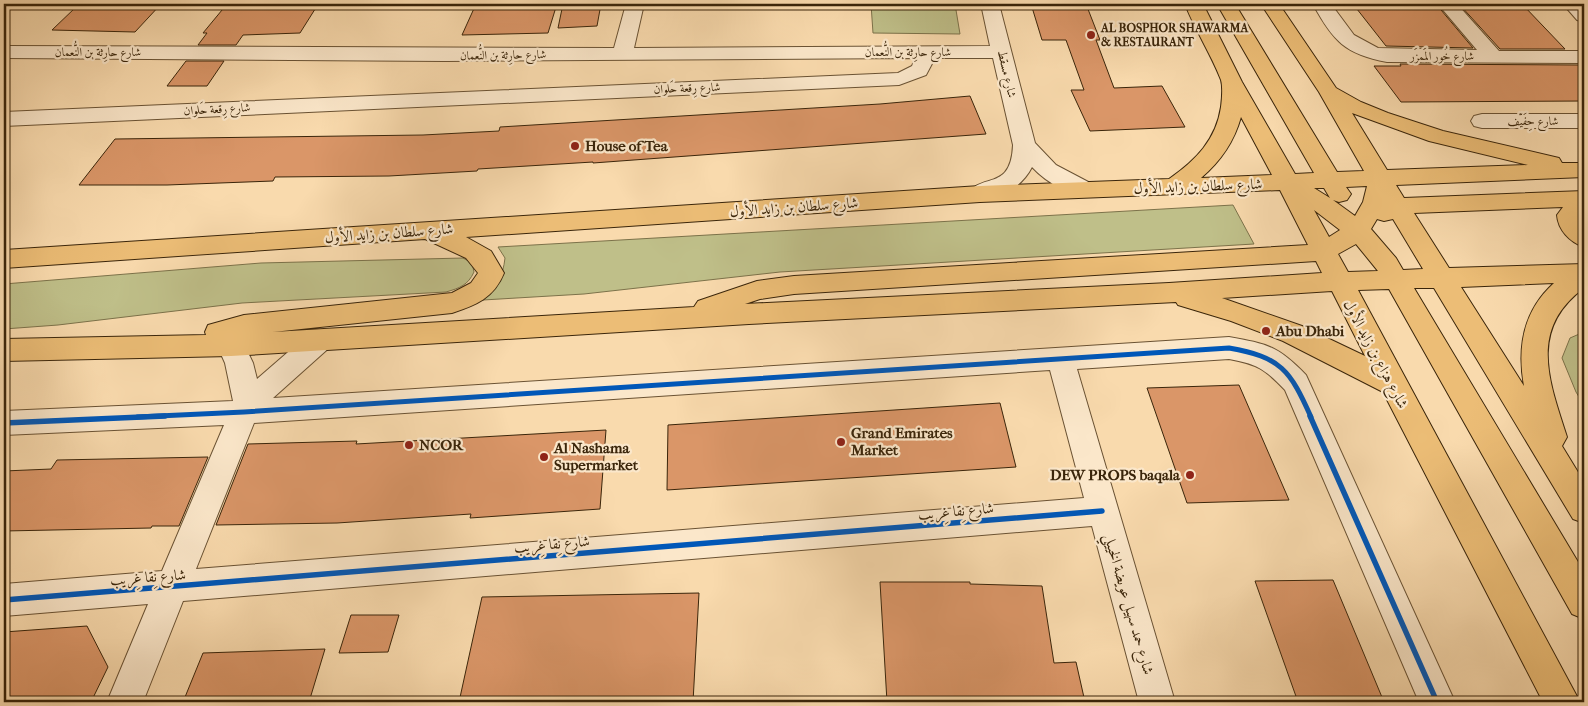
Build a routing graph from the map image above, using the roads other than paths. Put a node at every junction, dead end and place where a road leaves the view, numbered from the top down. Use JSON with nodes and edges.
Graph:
{"nodes":[{"id":1,"x":635,"y":4,"type":"edge"},
{"id":2,"x":990,"y":4,"type":"edge"},
{"id":3,"x":1194,"y":4,"type":"edge"},
{"id":4,"x":1226,"y":4,"type":"edge"},
{"id":5,"x":1270,"y":4,"type":"edge"},
{"id":6,"x":1322,"y":4,"type":"edge"},
{"id":7,"x":1447,"y":4,"type":"edge"},
{"id":8,"x":1572,"y":4,"type":"edge"},
{"id":9,"x":1584,"y":16,"type":"edge"},
{"id":10,"x":926,"y":51,"type":"junction"},
{"id":11,"x":4,"y":52,"type":"edge"},
{"id":12,"x":1002,"y":52,"type":"junction"},
{"id":13,"x":623,"y":53,"type":"junction"},
{"id":14,"x":1493,"y":56,"type":"junction"},
{"id":15,"x":1584,"y":57,"type":"edge"},
{"id":16,"x":438,"y":77,"type":"junction"},
{"id":17,"x":1232,"y":82,"type":"junction"},
{"id":18,"x":1329,"y":92,"type":"junction"},
{"id":19,"x":4,"y":119,"type":"edge"},
{"id":20,"x":1482,"y":121,"type":"dead end"},
{"id":21,"x":1584,"y":121,"type":"edge"},
{"id":22,"x":1024,"y":145,"type":"junction"},
{"id":23,"x":1583,"y":170,"type":"edge"},
{"id":24,"x":1380,"y":179,"type":"junction"},
{"id":25,"x":1331,"y":181,"type":"junction"},
{"id":26,"x":1287,"y":182,"type":"junction"},
{"id":27,"x":1175,"y":186,"type":"junction"},
{"id":28,"x":1086,"y":190,"type":"junction"},
{"id":29,"x":980,"y":194,"type":"junction"},
{"id":30,"x":1584,"y":199,"type":"edge"},
{"id":31,"x":1584,"y":205,"type":"edge"},
{"id":32,"x":1397,"y":206,"type":"junction"},
{"id":33,"x":1362,"y":227,"type":"junction"},
{"id":34,"x":426,"y":231,"type":"junction"},
{"id":35,"x":1584,"y":238,"type":"edge"},
{"id":36,"x":1322,"y":251,"type":"junction"},
{"id":37,"x":4,"y":259,"type":"edge"},
{"id":38,"x":1584,"y":274,"type":"edge"},
{"id":39,"x":1442,"y":279,"type":"junction"},
{"id":40,"x":1396,"y":280,"type":"junction"},
{"id":41,"x":1339,"y":282,"type":"junction"},
{"id":42,"x":1169,"y":293,"type":"junction"},
{"id":43,"x":683,"y":318,"type":"junction"},
{"id":44,"x":320,"y":340,"type":"junction"},
{"id":45,"x":231,"y":345,"type":"junction"},
{"id":46,"x":179,"y":346,"type":"junction"},
{"id":47,"x":4,"y":350,"type":"edge"},
{"id":48,"x":1060,"y":360,"type":"junction"},
{"id":49,"x":1391,"y":383,"type":"junction"},
{"id":50,"x":246,"y":407,"type":"junction"},
{"id":51,"x":4,"y":423,"type":"edge"},
{"id":52,"x":1563,"y":474,"type":"junction"},
{"id":53,"x":1584,"y":509,"type":"edge"},
{"id":54,"x":1102,"y":511,"type":"junction"},
{"id":55,"x":172,"y":588,"type":"junction"},
{"id":56,"x":4,"y":600,"type":"edge"},
{"id":57,"x":1584,"y":603,"type":"edge"},
{"id":58,"x":125,"y":702,"type":"edge"},
{"id":59,"x":1157,"y":702,"type":"edge"},
{"id":60,"x":1437,"y":702,"type":"edge"},
{"id":61,"x":1562,"y":702,"type":"edge"}],
"edges":[{"from":1,"to":13,"type":"street"},
{"from":2,"to":12,"type":"street","name":"شارع مسقط"},
{"from":3,"to":17,"type":"main road","name":"شارع هزاع بن زايد الأول"},
{"from":4,"to":25,"type":"main road"},
{"from":5,"to":18,"type":"main road"},
{"from":6,"to":14,"type":"street","name":"شارع خُور المَمزَر"},
{"from":7,"to":14,"type":"street"},
{"from":8,"to":9,"type":"street"},
{"from":10,"to":12,"type":"street","name":"شارع حارِثة بن النُّعمان"},
{"from":10,"to":13,"type":"street","name":"شارع حارِثة بن النُّعمان"},
{"from":10,"to":16,"type":"street","name":"شارع رِقعة حَلوان"},
{"from":11,"to":16,"type":"street","name":"شارع حارِثة بن النُّعمان"},
{"from":12,"to":22,"type":"street","name":"شارع مسقط"},
{"from":13,"to":16,"type":"street","name":"شارع حارِثة بن النُّعمان"},
{"from":14,"to":15,"type":"street","name":"شارع خُور المَمزَر"},
{"from":16,"to":19,"type":"street","name":"شارع رِقعة حَلوان"},
{"from":17,"to":26,"type":"main road","name":"شارع هزاع بن زايد الأول"},
{"from":17,"to":27,"type":"main road"},
{"from":18,"to":23,"type":"main road"},
{"from":18,"to":24,"type":"main road"},
{"from":20,"to":21,"type":"street","name":"شارع حِفَيّف"},
{"from":22,"to":28,"type":"street"},
{"from":22,"to":29,"type":"street","name":"شارع مسقط"},
{"from":23,"to":24,"type":"main road","name":"شارع سلطان بن زايد الأول"},
{"from":24,"to":25,"type":"main road","name":"شارع سلطان بن زايد الأول"},
{"from":24,"to":32,"type":"main road"},
{"from":24,"to":33,"type":"main road"},
{"from":25,"to":26,"type":"main road","name":"شارع سلطان بن زايد الأول"},
{"from":25,"to":33,"type":"main road"},
{"from":26,"to":27,"type":"main road","name":"شارع سلطان بن زايد الأول"},
{"from":26,"to":33,"type":"main road"},
{"from":26,"to":36,"type":"main road","name":"شارع هزاع بن زايد الأول"},
{"from":27,"to":28,"type":"main road","name":"شارع سلطان بن زايد الأول"},
{"from":28,"to":29,"type":"main road","name":"شارع سلطان بن زايد الأول"},
{"from":29,"to":34,"type":"main road","name":"شارع سلطان بن زايد الأول"},
{"from":30,"to":32,"type":"main road"},
{"from":31,"to":35,"type":"main road"},
{"from":32,"to":33,"type":"main road"},
{"from":32,"to":39,"type":"main road"},
{"from":33,"to":36,"type":"main road"},
{"from":33,"to":39,"type":"main road"},
{"from":33,"to":40,"type":"main road"},
{"from":33,"to":41,"type":"main road"},
{"from":34,"to":37,"type":"main road","name":"شارع سلطان بن زايد الأول"},
{"from":34,"to":46,"type":"main road"},
{"from":36,"to":41,"type":"main road","name":"شارع هزاع بن زايد الأول"},
{"from":36,"to":43,"type":"main road"},
{"from":38,"to":39,"type":"main road"},
{"from":38,"to":52,"type":"main road"},
{"from":39,"to":40,"type":"main road"},
{"from":39,"to":52,"type":"main road"},
{"from":40,"to":41,"type":"main road"},
{"from":40,"to":57,"type":"main road"},
{"from":41,"to":42,"type":"main road"},
{"from":41,"to":49,"type":"main road","name":"شارع هزاع بن زايد الأول"},
{"from":42,"to":43,"type":"main road"},
{"from":42,"to":49,"type":"main road"},
{"from":43,"to":44,"type":"main road"},
{"from":44,"to":45,"type":"main road"},
{"from":44,"to":50,"type":"street"},
{"from":45,"to":46,"type":"main road"},
{"from":45,"to":50,"type":"street"},
{"from":46,"to":47,"type":"main road"},
{"from":48,"to":50,"type":"street"},
{"from":48,"to":54,"type":"street","name":"شارع حمد سهيل عويضة الخييلي"},
{"from":48,"to":60,"type":"street"},
{"from":49,"to":61,"type":"main road","name":"شارع هزاع بن زايد الأول"},
{"from":50,"to":51,"type":"street"},
{"from":50,"to":55,"type":"street"},
{"from":52,"to":53,"type":"main road"},
{"from":54,"to":55,"type":"street","name":"شارع نِقا غِريب"},
{"from":54,"to":59,"type":"street","name":"شارع حمد سهيل عويضة الخييلي"},
{"from":55,"to":56,"type":"street","name":"شارع نِقا غِريب"},
{"from":55,"to":58,"type":"street"}]}
